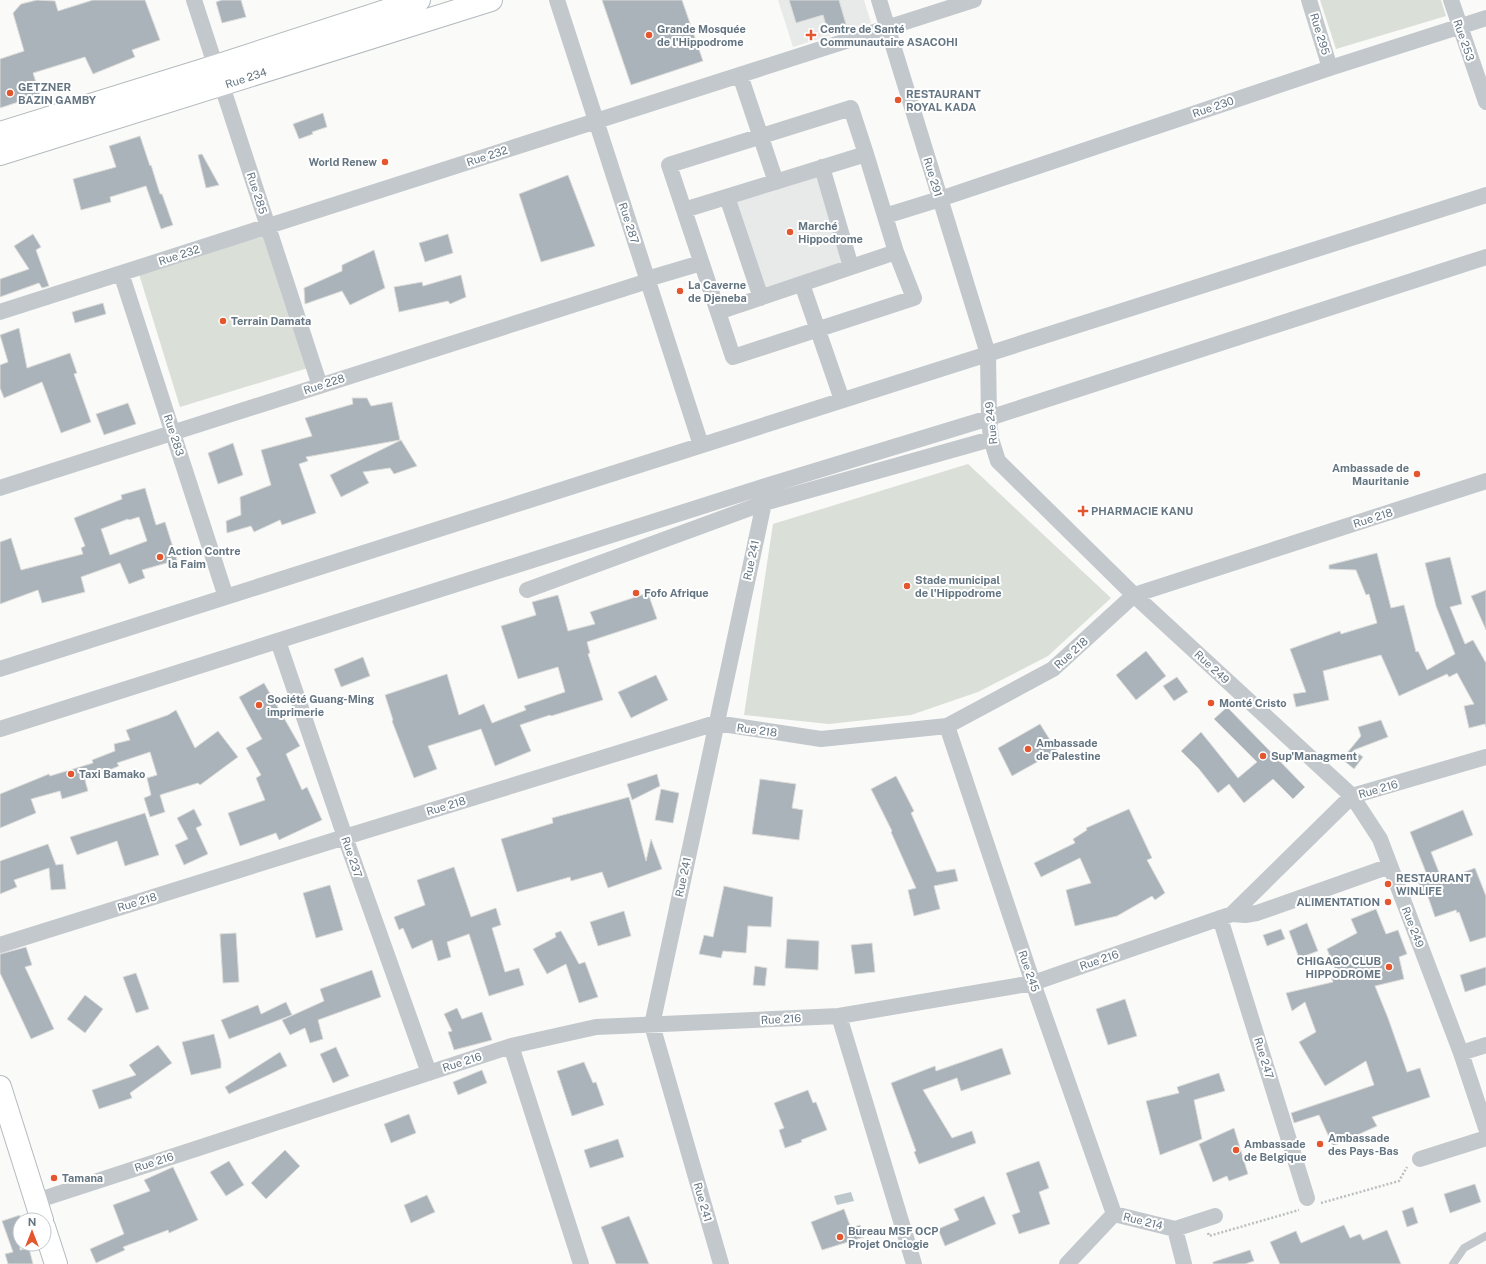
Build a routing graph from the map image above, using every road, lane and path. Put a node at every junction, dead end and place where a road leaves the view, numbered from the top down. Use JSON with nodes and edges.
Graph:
{"nodes":[{"id":1,"x":194,"y":0,"type":"edge"},
{"id":2,"x":419,"y":0,"type":"edge"},
{"id":3,"x":491,"y":0,"type":"edge"},
{"id":4,"x":557,"y":0,"type":"edge"},
{"id":5,"x":879,"y":0,"type":"edge"},
{"id":6,"x":974,"y":0,"type":"edge"},
{"id":7,"x":1310,"y":0,"type":"edge"},
{"id":8,"x":1451,"y":0,"type":"edge"},
{"id":9,"x":1486,"y":18,"type":"edge"},
{"id":10,"x":1459,"y":26,"type":"junction"},
{"id":11,"x":887,"y":28,"type":"junction"},
{"id":12,"x":1330,"y":68,"type":"junction"},
{"id":13,"x":740,"y":75,"type":"junction"},
{"id":14,"x":219,"y":76,"type":"junction"},
{"id":15,"x":1486,"y":102,"type":"edge"},
{"id":16,"x":596,"y":121,"type":"junction"},
{"id":17,"x":0,"y":133,"type":"edge"},
{"id":18,"x":760,"y":136,"type":"junction"},
{"id":19,"x":0,"y":154,"type":"edge"},
{"id":20,"x":866,"y":154,"type":"junction"},
{"id":21,"x":822,"y":167,"type":"junction"},
{"id":22,"x":776,"y":182,"type":"junction"},
{"id":23,"x":1486,"y":195,"type":"edge"},
{"id":24,"x":727,"y":196,"type":"junction"},
{"id":25,"x":940,"y":199,"type":"junction"},
{"id":26,"x":684,"y":210,"type":"junction"},
{"id":27,"x":885,"y":216,"type":"junction"},
{"id":28,"x":268,"y":226,"type":"junction"},
{"id":29,"x":896,"y":252,"type":"junction"},
{"id":30,"x":1486,"y":257,"type":"edge"},
{"id":31,"x":701,"y":263,"type":"junction"},
{"id":32,"x":851,"y":267,"type":"junction"},
{"id":33,"x":121,"y":273,"type":"junction"},
{"id":34,"x":647,"y":280,"type":"junction"},
{"id":35,"x":802,"y":284,"type":"junction"},
{"id":36,"x":761,"y":298,"type":"junction"},
{"id":37,"x":0,"y":312,"type":"edge"},
{"id":38,"x":718,"y":312,"type":"junction"},
{"id":39,"x":818,"y":330,"type":"junction"},
{"id":40,"x":988,"y":354,"type":"junction"},
{"id":41,"x":320,"y":386,"type":"junction"},
{"id":42,"x":842,"y":400,"type":"junction"},
{"id":43,"x":989,"y":418,"type":"junction"},
{"id":44,"x":173,"y":433,"type":"junction"},
{"id":45,"x":991,"y":439,"type":"junction"},
{"id":46,"x":701,"y":445,"type":"junction"},
{"id":47,"x":1486,"y":481,"type":"edge"},
{"id":48,"x":766,"y":486,"type":"junction"},
{"id":49,"x":0,"y":488,"type":"edge"},
{"id":50,"x":764,"y":503,"type":"junction"},
{"id":51,"x":527,"y":590,"type":"dead end"},
{"id":52,"x":1134,"y":595,"type":"junction"},
{"id":53,"x":226,"y":597,"type":"junction"},
{"id":54,"x":278,"y":640,"type":"junction"},
{"id":55,"x":0,"y":669,"type":"edge"},
{"id":56,"x":716,"y":723,"type":"junction"},
{"id":57,"x":947,"y":726,"type":"junction"},
{"id":58,"x":0,"y":729,"type":"edge"},
{"id":59,"x":1486,"y":757,"type":"edge"},
{"id":60,"x":1352,"y":796,"type":"junction"},
{"id":61,"x":345,"y":837,"type":"junction"},
{"id":62,"x":1390,"y":866,"type":"junction"},
{"id":63,"x":1226,"y":916,"type":"junction"},
{"id":64,"x":0,"y":945,"type":"edge"},
{"id":65,"x":1033,"y":983,"type":"junction"},
{"id":66,"x":839,"y":1016,"type":"junction"},
{"id":67,"x":652,"y":1025,"type":"junction"},
{"id":68,"x":1486,"y":1045,"type":"edge"},
{"id":69,"x":511,"y":1046,"type":"junction"},
{"id":70,"x":1461,"y":1053,"type":"junction"},
{"id":71,"x":429,"y":1073,"type":"junction"},
{"id":72,"x":0,"y":1087,"type":"edge"},
{"id":73,"x":1486,"y":1128,"type":"edge"},
{"id":74,"x":1486,"y":1138,"type":"edge"},
{"id":75,"x":1420,"y":1159,"type":"dead end"},
{"id":76,"x":1307,"y":1198,"type":"dead end"},
{"id":77,"x":39,"y":1210,"type":"edge"},
{"id":78,"x":1114,"y":1214,"type":"junction"},
{"id":79,"x":1215,"y":1216,"type":"dead end"},
{"id":80,"x":1175,"y":1229,"type":"junction"},
{"id":81,"x":1486,"y":1236,"type":"edge"},
{"id":82,"x":52,"y":1252,"type":"edge"},
{"id":83,"x":56,"y":1264,"type":"edge"},
{"id":84,"x":581,"y":1264,"type":"edge"},
{"id":85,"x":721,"y":1264,"type":"edge"},
{"id":86,"x":914,"y":1264,"type":"edge"},
{"id":87,"x":1066,"y":1264,"type":"edge"},
{"id":88,"x":1184,"y":1264,"type":"edge"},
{"id":89,"x":1453,"y":1264,"type":"edge"}],
"edges":[{"from":1,"to":14,"type":"street","name":"Rue 285"},
{"from":2,"to":14,"type":"main road","name":"Rue 234"},
{"from":3,"to":14,"type":"main road","name":"Rue 234"},
{"from":4,"to":16,"type":"street","name":"Rue 287"},
{"from":5,"to":11,"type":"street","name":"Rue 291"},
{"from":6,"to":11,"type":"street","name":"Rue 232"},
{"from":7,"to":12,"type":"street","name":"Rue 295"},
{"from":8,"to":10,"type":"street","name":"Rue 253"},
{"from":9,"to":10,"type":"street","name":"Rue 230"},
{"from":10,"to":12,"type":"street","name":"Rue 230"},
{"from":10,"to":15,"type":"street","name":"Rue 253"},
{"from":11,"to":13,"type":"street","name":"Rue 232"},
{"from":11,"to":25,"type":"street","name":"Rue 291"},
{"from":12,"to":25,"type":"street","name":"Rue 230"},
{"from":13,"to":16,"type":"street","name":"Rue 232"},
{"from":13,"to":18,"type":"street"},
{"from":14,"to":17,"type":"main road","name":"Rue 234"},
{"from":14,"to":19,"type":"main road","name":"Rue 234"},
{"from":14,"to":28,"type":"street","name":"Rue 285"},
{"from":16,"to":28,"type":"street","name":"Rue 232"},
{"from":16,"to":34,"type":"street","name":"Rue 287"},
{"from":18,"to":20,"type":"street"},
{"from":18,"to":22,"type":"street"},
{"from":18,"to":26,"type":"street"},
{"from":20,"to":21,"type":"street"},
{"from":20,"to":27,"type":"street"},
{"from":21,"to":22,"type":"street"},
{"from":21,"to":32,"type":"street"},
{"from":22,"to":24,"type":"street"},
{"from":23,"to":40,"type":"street"},
{"from":24,"to":26,"type":"street"},
{"from":24,"to":36,"type":"street"},
{"from":25,"to":27,"type":"street","name":"Rue 230"},
{"from":25,"to":40,"type":"street","name":"Rue 291"},
{"from":26,"to":31,"type":"street"},
{"from":27,"to":29,"type":"street"},
{"from":28,"to":33,"type":"street","name":"Rue 232"},
{"from":28,"to":41,"type":"street","name":"Rue 285"},
{"from":29,"to":32,"type":"street"},
{"from":29,"to":39,"type":"street"},
{"from":30,"to":43,"type":"street"},
{"from":31,"to":34,"type":"street","name":"Rue 228"},
{"from":31,"to":38,"type":"street"},
{"from":32,"to":35,"type":"street"},
{"from":33,"to":37,"type":"street","name":"Rue 232"},
{"from":33,"to":44,"type":"street","name":"Rue 283"},
{"from":34,"to":41,"type":"street","name":"Rue 228"},
{"from":34,"to":46,"type":"street","name":"Rue 287"},
{"from":35,"to":36,"type":"street"},
{"from":35,"to":39,"type":"street"},
{"from":36,"to":38,"type":"street"},
{"from":38,"to":39,"type":"street"},
{"from":39,"to":42,"type":"street"},
{"from":40,"to":42,"type":"street"},
{"from":40,"to":43,"type":"street","name":"Rue 249"},
{"from":41,"to":44,"type":"street","name":"Rue 228"},
{"from":42,"to":46,"type":"street"},
{"from":43,"to":45,"type":"street","name":"Rue 249"},
{"from":43,"to":48,"type":"street"},
{"from":44,"to":49,"type":"street","name":"Rue 228"},
{"from":44,"to":53,"type":"street","name":"Rue 283"},
{"from":45,"to":50,"type":"street"},
{"from":45,"to":52,"type":"street","name":"Rue 249"},
{"from":46,"to":53,"type":"street"},
{"from":47,"to":52,"type":"street","name":"Rue 218"},
{"from":48,"to":50,"type":"street","name":"Rue 241"},
{"from":48,"to":54,"type":"street"},
{"from":50,"to":51,"type":"street"},
{"from":50,"to":56,"type":"street","name":"Rue 241"},
{"from":52,"to":57,"type":"street","name":"Rue 218"},
{"from":52,"to":60,"type":"street","name":"Rue 249"},
{"from":53,"to":55,"type":"street"},
{"from":54,"to":58,"type":"street"},
{"from":54,"to":61,"type":"street","name":"Rue 237"},
{"from":56,"to":57,"type":"street","name":"Rue 218"},
{"from":56,"to":61,"type":"street","name":"Rue 218"},
{"from":56,"to":67,"type":"street","name":"Rue 241"},
{"from":57,"to":65,"type":"street","name":"Rue 245"},
{"from":59,"to":60,"type":"street","name":"Rue 216"},
{"from":60,"to":62,"type":"street","name":"Rue 249"},
{"from":60,"to":63,"type":"street","name":"Rue 216"},
{"from":61,"to":64,"type":"street","name":"Rue 218"},
{"from":61,"to":71,"type":"street","name":"Rue 237"},
{"from":62,"to":63,"type":"street"},
{"from":62,"to":70,"type":"street","name":"Rue 249"},
{"from":63,"to":65,"type":"street","name":"Rue 216"},
{"from":63,"to":76,"type":"street","name":"Rue 247"},
{"from":65,"to":66,"type":"street","name":"Rue 216"},
{"from":65,"to":78,"type":"street","name":"Rue 245"},
{"from":66,"to":67,"type":"street","name":"Rue 216"},
{"from":66,"to":86,"type":"street"},
{"from":67,"to":69,"type":"street","name":"Rue 216"},
{"from":67,"to":85,"type":"street","name":"Rue 241"},
{"from":68,"to":70,"type":"street"},
{"from":69,"to":71,"type":"street","name":"Rue 216"},
{"from":69,"to":84,"type":"street"},
{"from":70,"to":73,"type":"street","name":"Rue 249"},
{"from":71,"to":77,"type":"street","name":"Rue 216"},
{"from":72,"to":77,"type":"main road"},
{"from":74,"to":75,"type":"street"},
{"from":78,"to":80,"type":"street","name":"Rue 214"},
{"from":78,"to":87,"type":"street","name":"Rue 214"},
{"from":79,"to":80,"type":"street","name":"Rue 214"},
{"from":80,"to":88,"type":"street"},
{"from":81,"to":89,"type":"lane"},
{"from":82,"to":83,"type":"main road"}]}
